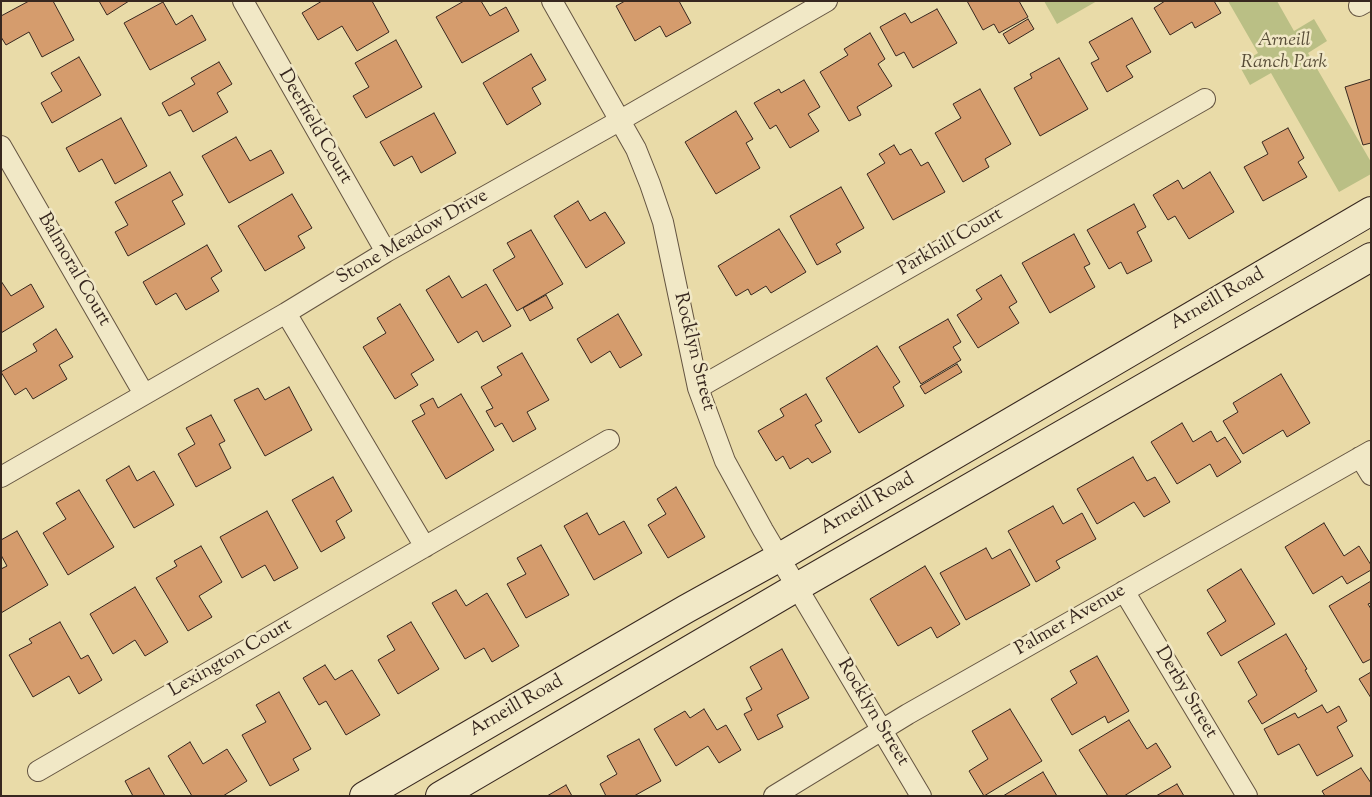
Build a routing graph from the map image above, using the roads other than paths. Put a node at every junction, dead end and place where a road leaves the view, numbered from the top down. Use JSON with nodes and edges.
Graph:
{"nodes":[{"id":1,"x":242,"y":1,"type":"edge"},
{"id":2,"x":552,"y":1,"type":"edge"},
{"id":3,"x":826,"y":1,"type":"edge"},
{"id":4,"x":1205,"y":99,"type":"dead end"},
{"id":5,"x":619,"y":121,"type":"junction"},
{"id":6,"x":1,"y":146,"type":"edge"},
{"id":7,"x":1371,"y":211,"type":"edge"},
{"id":8,"x":386,"y":252,"type":"junction"},
{"id":9,"x":1371,"y":257,"type":"edge"},
{"id":10,"x":286,"y":313,"type":"junction"},
{"id":11,"x":698,"y":388,"type":"junction"},
{"id":12,"x":144,"y":394,"type":"junction"},
{"id":13,"x":609,"y":440,"type":"dead end"},
{"id":14,"x":1365,"y":454,"type":"edge"},
{"id":15,"x":1371,"y":475,"type":"edge"},
{"id":16,"x":1,"y":477,"type":"edge"},
{"id":17,"x":425,"y":547,"type":"junction"},
{"id":18,"x":780,"y":557,"type":"junction"},
{"id":19,"x":798,"y":587,"type":"junction"},
{"id":20,"x":1124,"y":591,"type":"junction"},
{"id":21,"x":883,"y":730,"type":"junction"},
{"id":22,"x":38,"y":771,"type":"dead end"},
{"id":23,"x":364,"y":796,"type":"edge"},
{"id":24,"x":440,"y":796,"type":"edge"},
{"id":25,"x":774,"y":796,"type":"edge"},
{"id":26,"x":922,"y":796,"type":"edge"},
{"id":27,"x":1247,"y":796,"type":"edge"}],
"edges":[{"from":1,"to":8,"type":"street","name":"Deerfield Court"},
{"from":2,"to":5,"type":"street","name":"Rocklyn Street"},
{"from":3,"to":5,"type":"street","name":"Stone Meadow Drive"},
{"from":4,"to":11,"type":"street","name":"Parkhill Court"},
{"from":5,"to":8,"type":"street","name":"Stone Meadow Drive"},
{"from":5,"to":11,"type":"street","name":"Rocklyn Street"},
{"from":6,"to":12,"type":"street","name":"Balmoral Court"},
{"from":7,"to":18,"type":"main road","name":"Arneill Road"},
{"from":8,"to":10,"type":"street","name":"Stone Meadow Drive"},
{"from":9,"to":19,"type":"main road","name":"Arneill Road"},
{"from":10,"to":12,"type":"street","name":"Stone Meadow Drive"},
{"from":10,"to":17,"type":"street"},
{"from":11,"to":18,"type":"street","name":"Rocklyn Street"},
{"from":12,"to":16,"type":"street","name":"Stone Meadow Drive"},
{"from":13,"to":17,"type":"street","name":"Lexington Court"},
{"from":14,"to":15,"type":"street"},
{"from":14,"to":20,"type":"street","name":"Palmer Avenue"},
{"from":17,"to":22,"type":"street","name":"Lexington Court"},
{"from":18,"to":19,"type":"street","name":"Rocklyn Street"},
{"from":18,"to":23,"type":"main road","name":"Arneill Road"},
{"from":19,"to":21,"type":"street","name":"Rocklyn Street"},
{"from":19,"to":24,"type":"main road","name":"Arneill Road"},
{"from":20,"to":21,"type":"street","name":"Palmer Avenue"},
{"from":20,"to":27,"type":"street","name":"Derby Street"},
{"from":21,"to":25,"type":"street","name":"Palmer Avenue"},
{"from":21,"to":26,"type":"street","name":"Rocklyn Street"}]}
